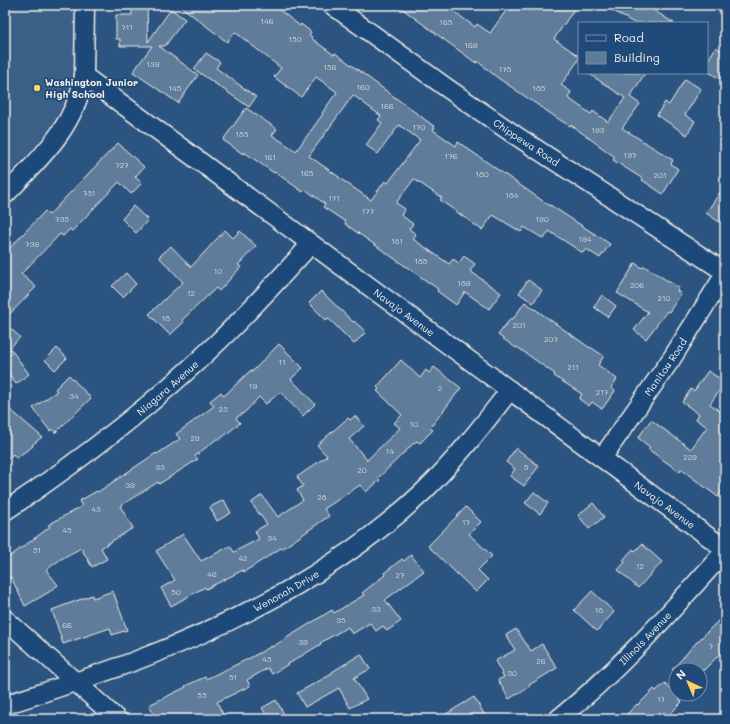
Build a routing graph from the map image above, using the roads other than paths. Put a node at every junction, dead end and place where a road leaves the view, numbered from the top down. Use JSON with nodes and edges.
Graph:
{"nodes":[{"id":1,"x":85,"y":5,"type":"edge"},
{"id":2,"x":332,"y":5,"type":"edge"},
{"id":3,"x":84,"y":76,"type":"junction"},
{"id":4,"x":5,"y":195,"type":"edge"},
{"id":5,"x":311,"y":244,"type":"junction"},
{"id":6,"x":725,"y":273,"type":"edge"},
{"id":7,"x":510,"y":390,"type":"junction"},
{"id":8,"x":602,"y":458,"type":"junction"},
{"id":9,"x":5,"y":511,"type":"edge"},
{"id":10,"x":725,"y":550,"type":"edge"},
{"id":11,"x":5,"y":619,"type":"edge"},
{"id":12,"x":76,"y":682,"type":"junction"},
{"id":13,"x":5,"y":705,"type":"edge"},
{"id":14,"x":117,"y":719,"type":"edge"},
{"id":15,"x":558,"y":719,"type":"edge"}],
"edges":[{"from":1,"to":3,"type":"street"},
{"from":2,"to":6,"type":"street","name":"Chippewa Road"},
{"from":3,"to":4,"type":"street"},
{"from":3,"to":5,"type":"street","name":"Navajo Avenue"},
{"from":5,"to":7,"type":"street","name":"Navajo Avenue"},
{"from":5,"to":9,"type":"street","name":"Niagara Avenue"},
{"from":6,"to":8,"type":"street","name":"Manitou Road"},
{"from":7,"to":8,"type":"street","name":"Navajo Avenue"},
{"from":7,"to":12,"type":"street","name":"Wenonah Drive"},
{"from":8,"to":10,"type":"street","name":"Navajo Avenue"},
{"from":10,"to":15,"type":"street","name":"Illinois Avenue"},
{"from":11,"to":12,"type":"street"},
{"from":12,"to":13,"type":"street","name":"Wenonah Drive"},
{"from":12,"to":14,"type":"street"}]}
